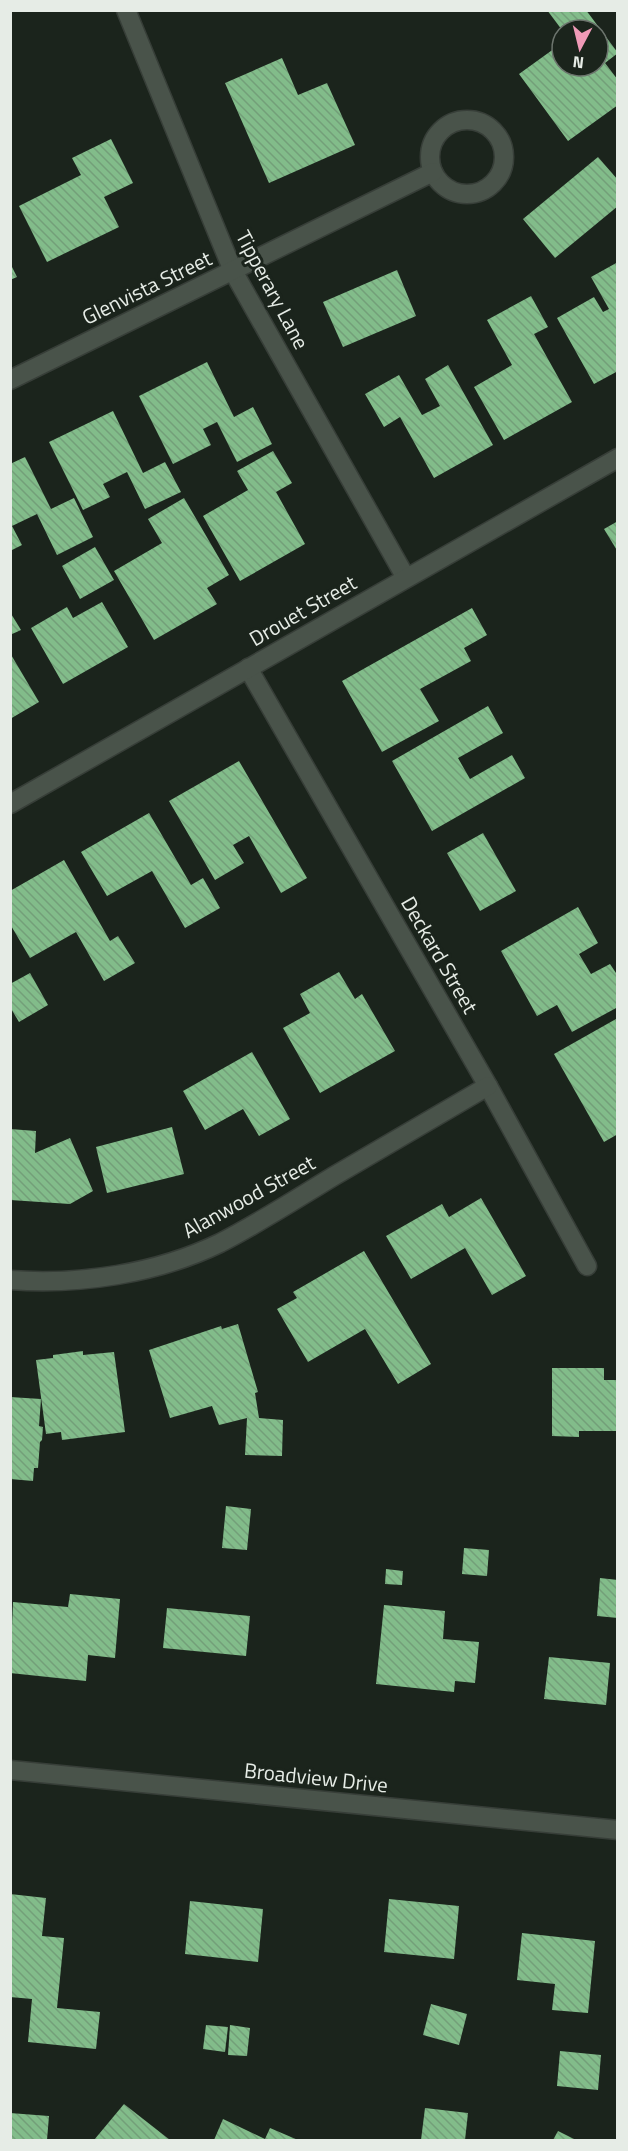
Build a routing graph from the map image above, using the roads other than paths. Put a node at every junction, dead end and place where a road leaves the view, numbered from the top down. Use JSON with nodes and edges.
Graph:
{"nodes":[{"id":1,"x":126,"y":10,"type":"edge"},
{"id":2,"x":433,"y":172,"type":"junction"},
{"id":3,"x":233,"y":271,"type":"junction"},
{"id":4,"x":10,"y":380,"type":"edge"},
{"id":5,"x":618,"y":458,"type":"edge"},
{"id":6,"x":406,"y":578,"type":"junction"},
{"id":7,"x":248,"y":668,"type":"junction"},
{"id":8,"x":10,"y":804,"type":"edge"},
{"id":9,"x":488,"y":1086,"type":"junction"},
{"id":10,"x":587,"y":1266,"type":"dead end"},
{"id":11,"x":10,"y":1280,"type":"edge"},
{"id":12,"x":10,"y":1770,"type":"edge"},
{"id":13,"x":618,"y":1830,"type":"edge"}],
"edges":[{"from":1,"to":3,"type":"street","name":"Tipperary Lane"},
{"from":2,"to":2,"type":"street"},
{"from":2,"to":3,"type":"street","name":"Glenvista Street"},
{"from":3,"to":4,"type":"street","name":"Glenvista Street"},
{"from":3,"to":6,"type":"street","name":"Tipperary Lane"},
{"from":5,"to":6,"type":"street","name":"Drouet Street"},
{"from":6,"to":7,"type":"street","name":"Drouet Street"},
{"from":7,"to":8,"type":"street","name":"Drouet Street"},
{"from":7,"to":9,"type":"street","name":"Deckard Street"},
{"from":9,"to":10,"type":"street","name":"Deckard Street"},
{"from":9,"to":11,"type":"street","name":"Alanwood Street"},
{"from":12,"to":13,"type":"street","name":"Broadview Drive"}]}
